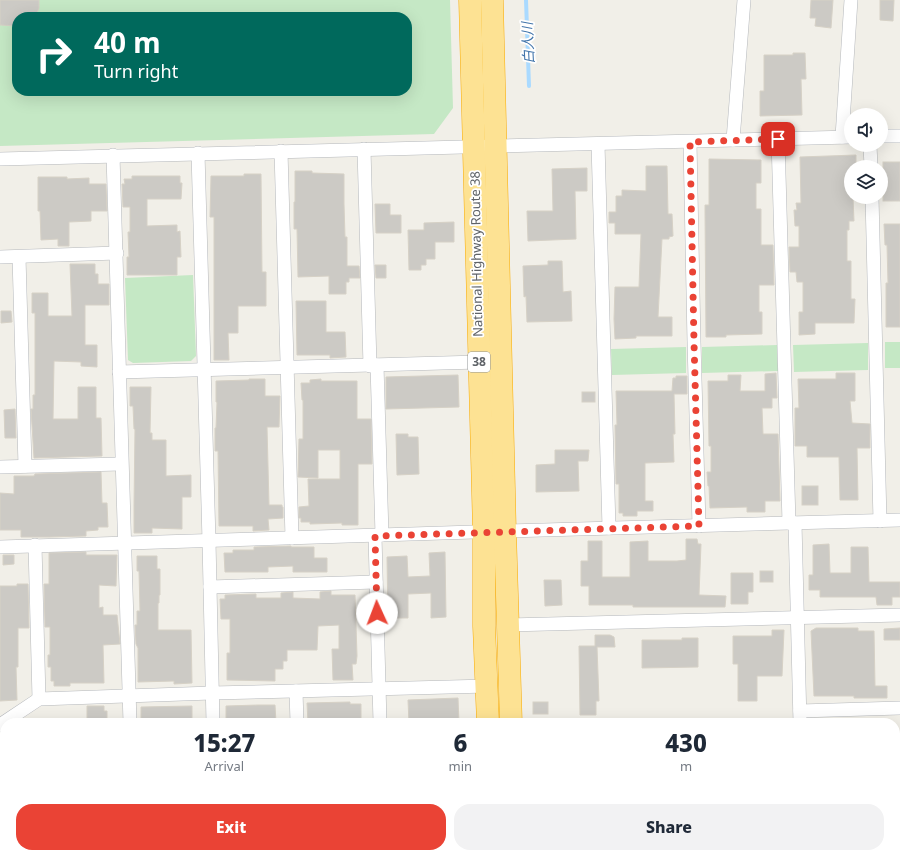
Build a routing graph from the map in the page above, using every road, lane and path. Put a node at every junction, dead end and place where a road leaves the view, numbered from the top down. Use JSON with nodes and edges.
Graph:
{"nodes":[{"id":1,"x":470,"y":0,"type":"edge"},
{"id":2,"x":492,"y":0,"type":"edge"},
{"id":3,"x":744,"y":0,"type":"edge"},
{"id":4,"x":851,"y":0,"type":"edge"},
{"id":5,"x":847,"y":108,"type":"edge"},
{"id":6,"x":888,"y":136,"type":"edge"},
{"id":7,"x":900,"y":136,"type":"edge"},
{"id":8,"x":844,"y":137,"type":"edge"},
{"id":9,"x":778,"y":139,"type":"junction"},
{"id":10,"x":733,"y":140,"type":"junction"},
{"id":11,"x":690,"y":142,"type":"junction"},
{"id":12,"x":598,"y":144,"type":"junction"},
{"id":13,"x":474,"y":146,"type":"junction"},
{"id":14,"x":497,"y":146,"type":"junction"},
{"id":15,"x":364,"y":149,"type":"junction"},
{"id":16,"x":281,"y":151,"type":"junction"},
{"id":17,"x":198,"y":153,"type":"junction"},
{"id":18,"x":113,"y":155,"type":"junction"},
{"id":19,"x":0,"y":159,"type":"edge"},
{"id":20,"x":872,"y":204,"type":"edge"},
{"id":21,"x":116,"y":253,"type":"junction"},
{"id":22,"x":0,"y":257,"type":"edge"},
{"id":23,"x":19,"y":257,"type":"junction"},
{"id":24,"x":479,"y":362,"type":"junction"},
{"id":25,"x":374,"y":366,"type":"junction"},
{"id":26,"x":287,"y":367,"type":"junction"},
{"id":27,"x":204,"y":370,"type":"junction"},
{"id":28,"x":119,"y":372,"type":"junction"},
{"id":29,"x":121,"y":464,"type":"junction"},
{"id":30,"x":25,"y":466,"type":"junction"},
{"id":31,"x":0,"y":467,"type":"edge"},
{"id":32,"x":900,"y":520,"type":"edge"},
{"id":33,"x":880,"y":521,"type":"junction"},
{"id":34,"x":792,"y":523,"type":"junction"},
{"id":35,"x":699,"y":526,"type":"junction"},
{"id":36,"x":609,"y":528,"type":"junction"},
{"id":37,"x":495,"y":532,"type":"junction"},
{"id":38,"x":378,"y":536,"type":"junction"},
{"id":39,"x":292,"y":538,"type":"junction"},
{"id":40,"x":209,"y":541,"type":"junction"},
{"id":41,"x":124,"y":543,"type":"junction"},
{"id":42,"x":35,"y":546,"type":"junction"},
{"id":43,"x":0,"y":547,"type":"edge"},
{"id":44,"x":376,"y":582,"type":"junction"},
{"id":45,"x":210,"y":587,"type":"junction"},
{"id":46,"x":900,"y":615,"type":"edge"},
{"id":47,"x":798,"y":618,"type":"junction"},
{"id":48,"x":508,"y":626,"type":"junction"},
{"id":49,"x":488,"y":686,"type":"junction"},
{"id":50,"x":379,"y":689,"type":"junction"},
{"id":51,"x":296,"y":691,"type":"junction"},
{"id":52,"x":212,"y":693,"type":"junction"},
{"id":53,"x":129,"y":695,"type":"junction"},
{"id":54,"x":39,"y":699,"type":"junction"},
{"id":55,"x":900,"y":708,"type":"edge"},
{"id":56,"x":800,"y":717,"type":"edge"},
{"id":57,"x":10,"y":718,"type":"edge"},
{"id":58,"x":130,"y":718,"type":"edge"},
{"id":59,"x":213,"y":718,"type":"edge"},
{"id":60,"x":297,"y":718,"type":"edge"},
{"id":61,"x":380,"y":718,"type":"edge"},
{"id":62,"x":488,"y":718,"type":"edge"},
{"id":63,"x":511,"y":718,"type":"edge"}],
"edges":[{"from":1,"to":13,"type":"highway","name":"National Highway Route 38","number":"38"},
{"from":2,"to":14,"type":"highway","name":"National Highway Route 38","number":"38"},
{"from":3,"to":10,"type":"street"},
{"from":4,"to":5,"type":"street"},
{"from":6,"to":7,"type":"street"},
{"from":8,"to":9,"type":"street"},
{"from":9,"to":10,"type":"street"},
{"from":9,"to":34,"type":"street"},
{"from":10,"to":11,"type":"street"},
{"from":11,"to":12,"type":"street"},
{"from":11,"to":35,"type":"street"},
{"from":12,"to":14,"type":"street"},
{"from":12,"to":36,"type":"street"},
{"from":13,"to":14,"type":"street"},
{"from":13,"to":15,"type":"street"},
{"from":13,"to":24,"type":"highway","name":"National Highway Route 38","number":"38"},
{"from":14,"to":37,"type":"highway","name":"National Highway Route 38","number":"38"},
{"from":15,"to":16,"type":"street"},
{"from":15,"to":25,"type":"street"},
{"from":16,"to":17,"type":"street"},
{"from":16,"to":26,"type":"street"},
{"from":17,"to":18,"type":"street"},
{"from":17,"to":27,"type":"street"},
{"from":18,"to":19,"type":"street"},
{"from":18,"to":21,"type":"street"},
{"from":20,"to":33,"type":"street"},
{"from":21,"to":23,"type":"street"},
{"from":21,"to":28,"type":"street"},
{"from":22,"to":23,"type":"street"},
{"from":23,"to":30,"type":"street"},
{"from":24,"to":25,"type":"street"},
{"from":24,"to":37,"type":"highway","name":"National Highway Route 38","number":"38"},
{"from":25,"to":26,"type":"street"},
{"from":25,"to":38,"type":"street"},
{"from":26,"to":27,"type":"street"},
{"from":26,"to":39,"type":"street"},
{"from":27,"to":28,"type":"street"},
{"from":27,"to":40,"type":"street"},
{"from":28,"to":29,"type":"street"},
{"from":29,"to":30,"type":"street"},
{"from":29,"to":41,"type":"street"},
{"from":30,"to":31,"type":"street"},
{"from":32,"to":33,"type":"street"},
{"from":33,"to":34,"type":"street"},
{"from":34,"to":35,"type":"street"},
{"from":34,"to":47,"type":"street"},
{"from":35,"to":36,"type":"street"},
{"from":36,"to":37,"type":"street"},
{"from":37,"to":38,"type":"street"},
{"from":37,"to":48,"type":"highway","name":"National Highway Route 38","number":"38"},
{"from":37,"to":49,"type":"highway","name":"National Highway Route 38","number":"38"},
{"from":38,"to":39,"type":"street"},
{"from":38,"to":44,"type":"street"},
{"from":39,"to":40,"type":"street"},
{"from":40,"to":41,"type":"street"},
{"from":40,"to":45,"type":"street"},
{"from":41,"to":42,"type":"street"},
{"from":41,"to":53,"type":"street"},
{"from":42,"to":43,"type":"street"},
{"from":42,"to":54,"type":"street"},
{"from":44,"to":45,"type":"street"},
{"from":44,"to":50,"type":"street"},
{"from":45,"to":52,"type":"street"},
{"from":46,"to":47,"type":"street"},
{"from":47,"to":48,"type":"street"},
{"from":47,"to":56,"type":"street"},
{"from":48,"to":63,"type":"highway","name":"National Highway Route 38","number":"38"},
{"from":49,"to":50,"type":"street"},
{"from":49,"to":62,"type":"highway","name":"National Highway Route 38","number":"38"},
{"from":50,"to":51,"type":"street"},
{"from":50,"to":61,"type":"street"},
{"from":51,"to":52,"type":"street"},
{"from":51,"to":60,"type":"street"},
{"from":52,"to":53,"type":"street"},
{"from":52,"to":59,"type":"street"},
{"from":53,"to":54,"type":"street"},
{"from":53,"to":58,"type":"street"},
{"from":54,"to":57,"type":"street"},
{"from":55,"to":56,"type":"street"}]}
